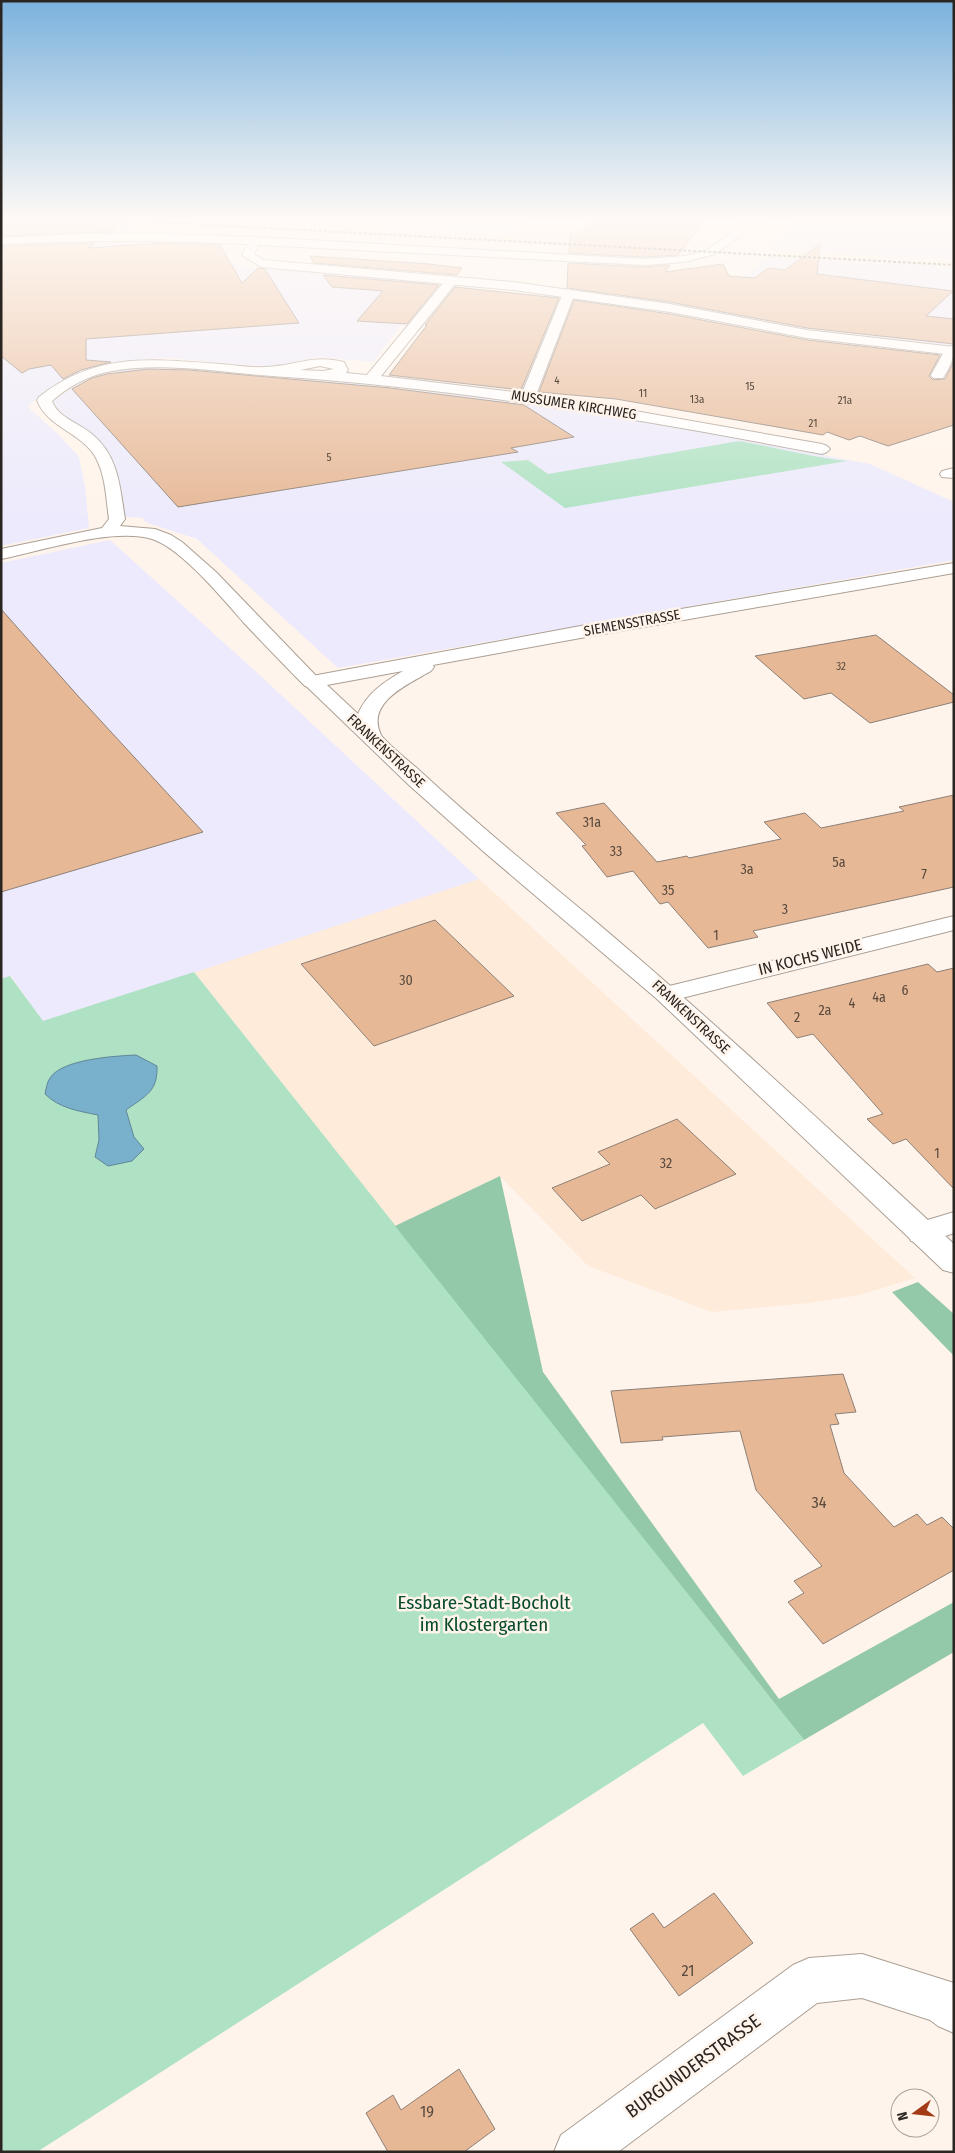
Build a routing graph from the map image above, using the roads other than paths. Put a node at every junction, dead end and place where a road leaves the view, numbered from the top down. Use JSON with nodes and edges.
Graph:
{"nodes":[{"id":1,"x":417,"y":322,"type":"edge"},
{"id":2,"x":557,"y":322,"type":"edge"},
{"id":3,"x":746,"y":322,"type":"edge"},
{"id":4,"x":953,"y":350,"type":"edge"},
{"id":5,"x":938,"y":375,"type":"dead end"},
{"id":6,"x":371,"y":379,"type":"junction"},
{"id":7,"x":528,"y":397,"type":"junction"},
{"id":8,"x":822,"y":449,"type":"dead end"},
{"id":9,"x":108,"y":532,"type":"junction"},
{"id":10,"x":1,"y":554,"type":"edge"},
{"id":11,"x":954,"y":568,"type":"edge"},
{"id":12,"x":436,"y":659,"type":"junction"},
{"id":13,"x":312,"y":682,"type":"junction"},
{"id":14,"x":372,"y":738,"type":"junction"},
{"id":15,"x":954,"y":923,"type":"edge"},
{"id":16,"x":666,"y":994,"type":"junction"},
{"id":17,"x":954,"y":1222,"type":"edge"},
{"id":18,"x":922,"y":1233,"type":"junction"},
{"id":19,"x":954,"y":1262,"type":"edge"},
{"id":20,"x":954,"y":2010,"type":"edge"},
{"id":21,"x":578,"y":2152,"type":"edge"}],
"edges":[{"from":1,"to":6,"type":"street"},
{"from":2,"to":7,"type":"street"},
{"from":3,"to":4,"type":"street"},
{"from":4,"to":5,"type":"street"},
{"from":6,"to":7,"type":"street","name":"MUSSUMER KIRCHWEG"},
{"from":6,"to":9,"type":"street","name":"MUSSUMER KIRCHWEG"},
{"from":7,"to":8,"type":"street","name":"MUSSUMER KIRCHWEG"},
{"from":9,"to":10,"type":"street","name":"FRANKENSTRASSE"},
{"from":9,"to":13,"type":"street","name":"FRANKENSTRASSE"},
{"from":11,"to":12,"type":"street","name":"SIEMENSSTRASSE"},
{"from":12,"to":13,"type":"street","name":"SIEMENSSTRASSE"},
{"from":12,"to":14,"type":"street"},
{"from":13,"to":14,"type":"street","name":"FRANKENSTRASSE"},
{"from":14,"to":16,"type":"street","name":"FRANKENSTRASSE"},
{"from":15,"to":16,"type":"street","name":"IN KOCHS WEIDE"},
{"from":16,"to":18,"type":"street","name":"FRANKENSTRASSE"},
{"from":17,"to":18,"type":"street"},
{"from":18,"to":19,"type":"street","name":"FRANKENSTRASSE"},
{"from":20,"to":21,"type":"street","name":"BURGUNDERSTRASSE"}]}
